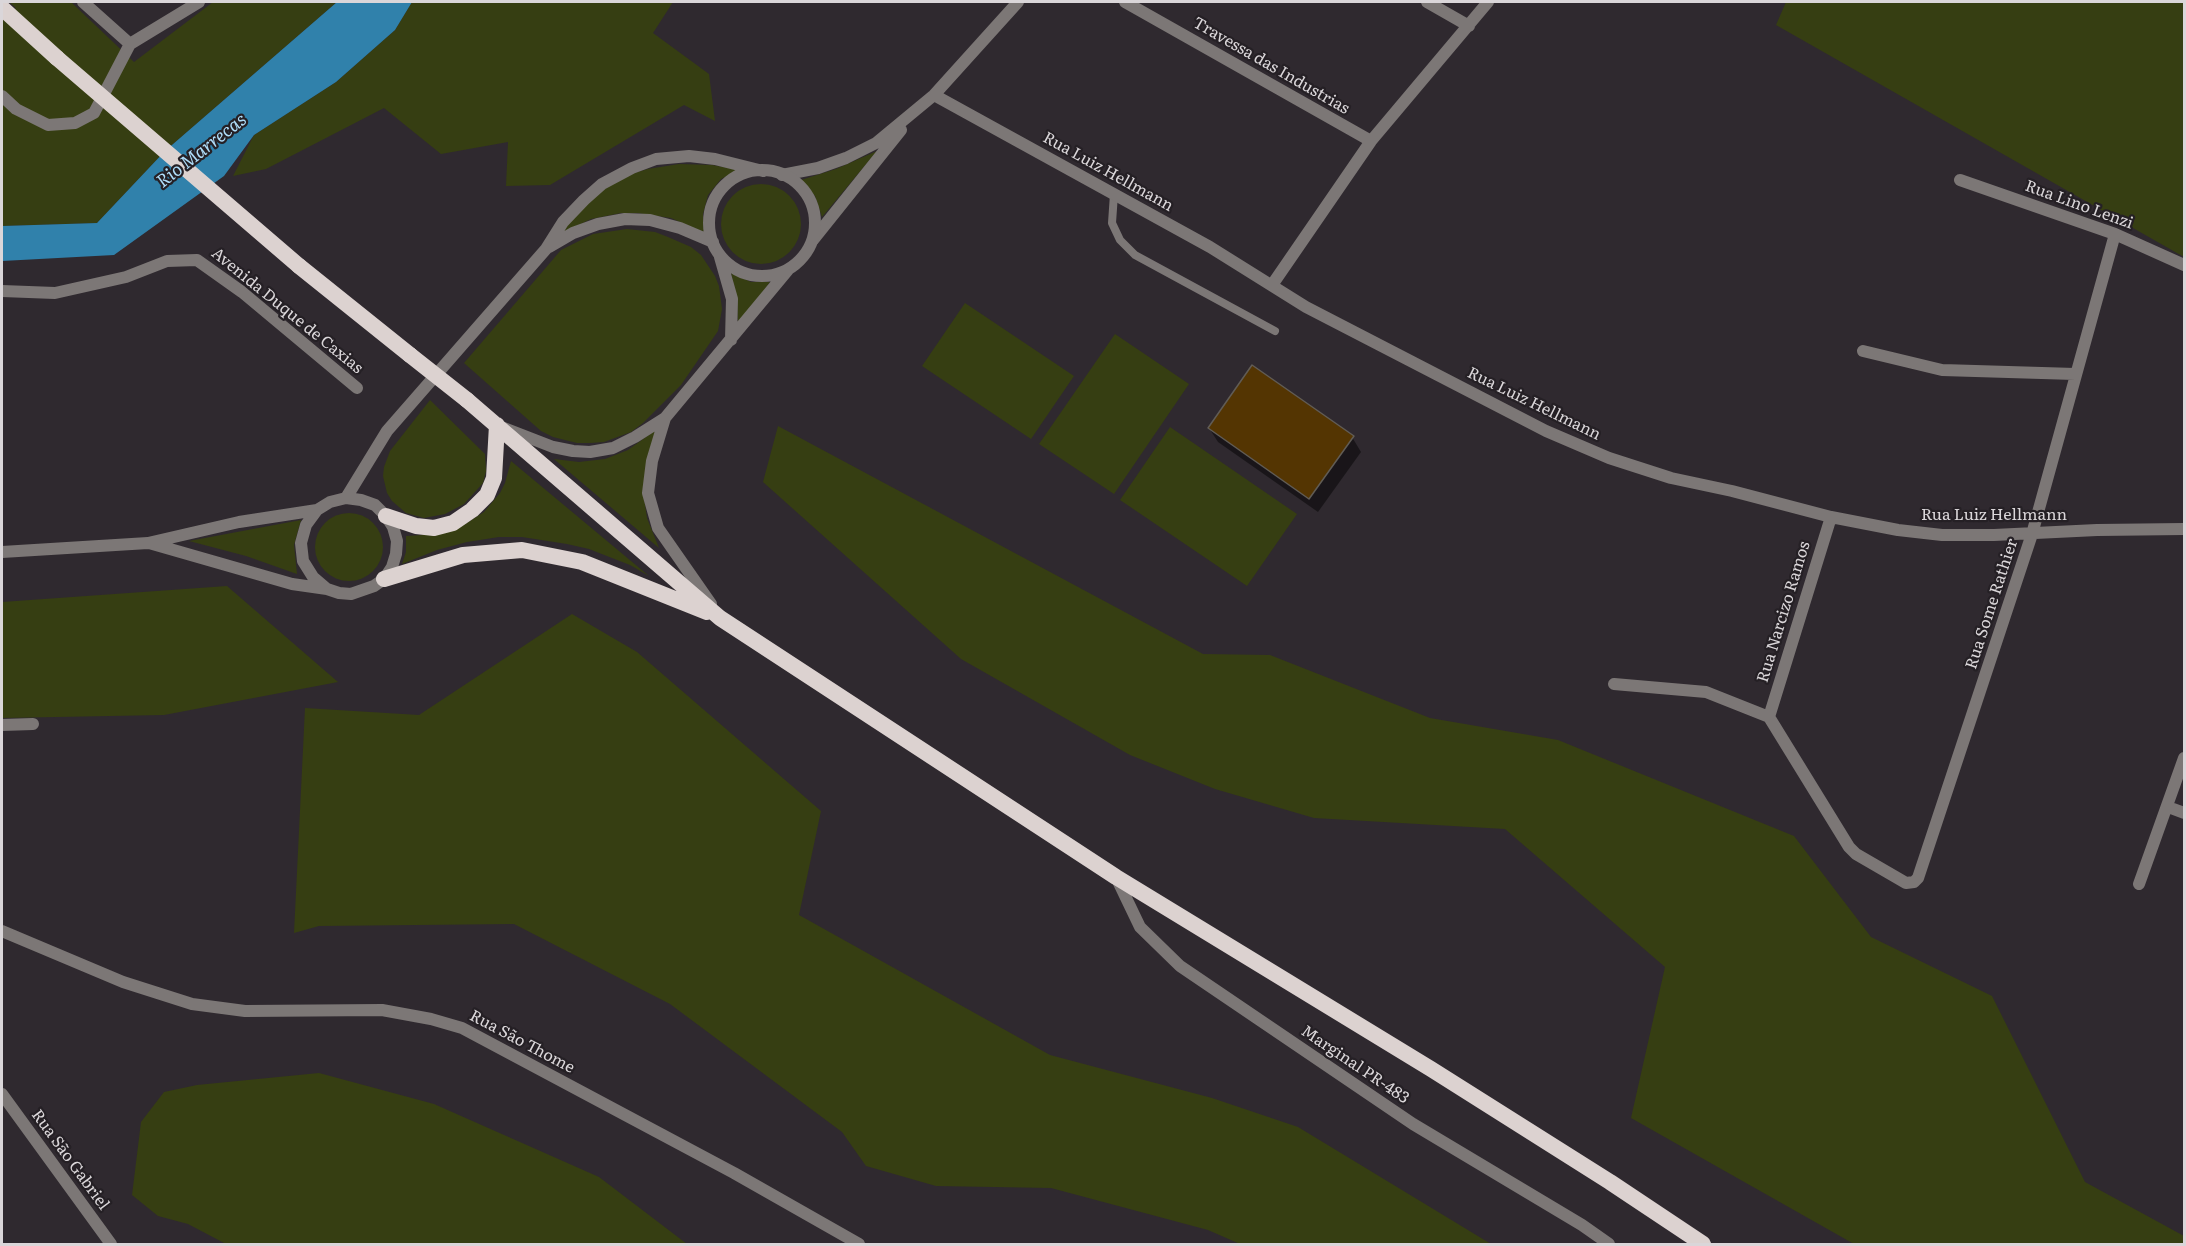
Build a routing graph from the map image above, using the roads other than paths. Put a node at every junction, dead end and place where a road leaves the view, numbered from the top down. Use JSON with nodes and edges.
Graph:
{"nodes":[{"id":1,"x":83,"y":2,"type":"edge"},
{"id":2,"x":199,"y":2,"type":"edge"},
{"id":3,"x":1018,"y":2,"type":"edge"},
{"id":4,"x":1125,"y":2,"type":"edge"},
{"id":5,"x":1427,"y":2,"type":"edge"},
{"id":6,"x":1488,"y":2,"type":"edge"},
{"id":7,"x":2,"y":8,"type":"edge"},
{"id":8,"x":1469,"y":26,"type":"junction"},
{"id":9,"x":130,"y":44,"type":"junction"},
{"id":10,"x":933,"y":95,"type":"junction"},
{"id":11,"x":2,"y":96,"type":"edge"},
{"id":12,"x":915,"y":113,"type":"junction"},
{"id":13,"x":1371,"y":141,"type":"junction"},
{"id":14,"x":762,"y":171,"type":"junction"},
{"id":15,"x":782,"y":175,"type":"junction"},
{"id":16,"x":1960,"y":180,"type":"dead end"},
{"id":17,"x":1114,"y":194,"type":"junction"},
{"id":18,"x":2115,"y":234,"type":"junction"},
{"id":19,"x":813,"y":240,"type":"junction"},
{"id":20,"x":716,"y":248,"type":"junction"},
{"id":21,"x":546,"y":249,"type":"junction"},
{"id":22,"x":2184,"y":265,"type":"edge"},
{"id":23,"x":788,"y":270,"type":"junction"},
{"id":24,"x":1272,"y":285,"type":"junction"},
{"id":25,"x":2,"y":291,"type":"edge"},
{"id":26,"x":1275,"y":331,"type":"dead end"},
{"id":27,"x":731,"y":340,"type":"junction"},
{"id":28,"x":1863,"y":351,"type":"dead end"},
{"id":29,"x":2075,"y":374,"type":"junction"},
{"id":30,"x":357,"y":388,"type":"dead end"},
{"id":31,"x":665,"y":418,"type":"junction"},
{"id":32,"x":497,"y":425,"type":"junction"},
{"id":33,"x":346,"y":498,"type":"junction"},
{"id":34,"x":317,"y":510,"type":"junction"},
{"id":35,"x":386,"y":516,"type":"junction"},
{"id":36,"x":1831,"y":517,"type":"junction"},
{"id":37,"x":2184,"y":529,"type":"edge"},
{"id":38,"x":2032,"y":534,"type":"junction"},
{"id":39,"x":148,"y":543,"type":"junction"},
{"id":40,"x":2,"y":552,"type":"edge"},
{"id":41,"x":384,"y":579,"type":"junction"},
{"id":42,"x":327,"y":589,"type":"junction"},
{"id":43,"x":720,"y":618,"type":"junction"},
{"id":44,"x":1614,"y":684,"type":"dead end"},
{"id":45,"x":1769,"y":717,"type":"junction"},
{"id":46,"x":33,"y":724,"type":"dead end"},
{"id":47,"x":2,"y":725,"type":"edge"},
{"id":48,"x":2184,"y":758,"type":"edge"},
{"id":49,"x":2168,"y":807,"type":"junction"},
{"id":50,"x":2184,"y":813,"type":"edge"},
{"id":51,"x":1116,"y":877,"type":"junction"},
{"id":52,"x":2139,"y":884,"type":"dead end"},
{"id":53,"x":2,"y":931,"type":"edge"},
{"id":54,"x":2,"y":1094,"type":"edge"},
{"id":55,"x":856,"y":1244,"type":"edge"},
{"id":56,"x":111,"y":1245,"type":"edge"},
{"id":57,"x":1609,"y":1245,"type":"edge"},
{"id":58,"x":1703,"y":1245,"type":"edge"}],
"edges":[{"from":1,"to":9,"type":"street"},
{"from":2,"to":9,"type":"street"},
{"from":3,"to":10,"type":"street"},
{"from":4,"to":13,"type":"street","name":"Travessa das Industrias"},
{"from":5,"to":8,"type":"street"},
{"from":6,"to":8,"type":"street"},
{"from":7,"to":32,"type":"highway","bridge":true},
{"from":8,"to":13,"type":"street"},
{"from":9,"to":11,"type":"street"},
{"from":10,"to":12,"type":"street"},
{"from":10,"to":17,"type":"street","name":"Rua Luiz Hellmann"},
{"from":12,"to":15,"type":"street"},
{"from":12,"to":19,"type":"street"},
{"from":13,"to":24,"type":"street"},
{"from":14,"to":15,"type":"street"},
{"from":14,"to":20,"type":"street"},
{"from":14,"to":21,"type":"street"},
{"from":15,"to":19,"type":"street"},
{"from":16,"to":18,"type":"street","name":"Rua Lino Lenzi"},
{"from":17,"to":24,"type":"street","name":"Rua Luiz Hellmann"},
{"from":17,"to":26,"type":"lane"},
{"from":18,"to":22,"type":"street","name":"Rua Lino Lenzi"},
{"from":18,"to":29,"type":"street","name":"Rua Some Rathier"},
{"from":19,"to":23,"type":"street"},
{"from":20,"to":21,"type":"street"},
{"from":20,"to":23,"type":"street"},
{"from":20,"to":27,"type":"street"},
{"from":21,"to":33,"type":"street"},
{"from":23,"to":27,"type":"street"},
{"from":24,"to":36,"type":"street","name":"Rua Luiz Hellmann"},
{"from":25,"to":30,"type":"street","name":"Avenida Duque de Caxias"},
{"from":27,"to":31,"type":"street"},
{"from":28,"to":29,"type":"street"},
{"from":29,"to":38,"type":"street","name":"Rua Some Rathier"},
{"from":31,"to":32,"type":"street"},
{"from":31,"to":43,"type":"street"},
{"from":32,"to":35,"type":"highway"},
{"from":32,"to":43,"type":"highway"},
{"from":33,"to":34,"type":"street"},
{"from":33,"to":35,"type":"street"},
{"from":34,"to":39,"type":"street"},
{"from":34,"to":42,"type":"street"},
{"from":35,"to":41,"type":"street"},
{"from":36,"to":38,"type":"street","name":"Rua Luiz Hellmann"},
{"from":36,"to":45,"type":"street","name":"Rua Narcizo Ramos"},
{"from":37,"to":38,"type":"street","name":"Rua Luiz Hellmann"},
{"from":38,"to":45,"type":"street","name":"Rua Some Rathier"},
{"from":39,"to":40,"type":"street"},
{"from":39,"to":42,"type":"street"},
{"from":41,"to":42,"type":"street"},
{"from":41,"to":43,"type":"highway"},
{"from":43,"to":51,"type":"highway"},
{"from":44,"to":45,"type":"street"},
{"from":46,"to":47,"type":"street"},
{"from":48,"to":49,"type":"street"},
{"from":49,"to":50,"type":"street"},
{"from":49,"to":52,"type":"street"},
{"from":51,"to":57,"type":"street","name":"Marginal PR-483"},
{"from":51,"to":58,"type":"highway"},
{"from":53,"to":55,"type":"street","name":"Rua São Thome"},
{"from":54,"to":56,"type":"street","name":"Rua São Gabriel"}]}
